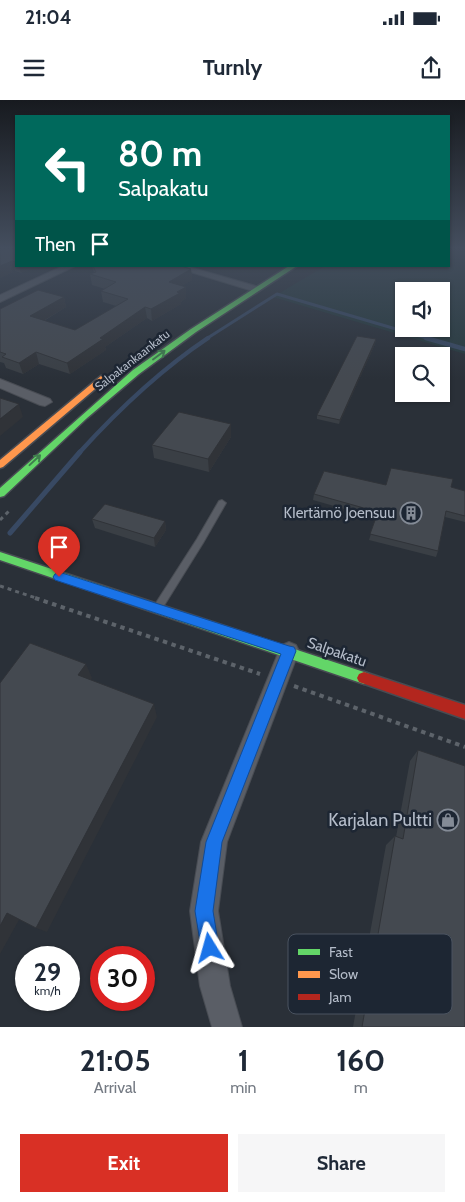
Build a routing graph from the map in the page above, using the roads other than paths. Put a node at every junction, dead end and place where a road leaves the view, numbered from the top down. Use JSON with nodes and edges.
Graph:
{"nodes":[{"id":1,"x":13,"y":292,"type":"edge"},
{"id":2,"x":233,"y":292,"type":"edge"},
{"id":3,"x":251,"y":292,"type":"edge"},
{"id":4,"x":0,"y":298,"type":"edge"},
{"id":5,"x":179,"y":326,"type":"dead end"},
{"id":6,"x":112,"y":372,"type":"dead end"},
{"id":7,"x":0,"y":383,"type":"edge"},
{"id":8,"x":45,"y":402,"type":"dead end"},
{"id":9,"x":0,"y":465,"type":"edge"},
{"id":10,"x":0,"y":494,"type":"edge"},
{"id":11,"x":222,"y":503,"type":"dead end"},
{"id":12,"x":0,"y":556,"type":"edge"},
{"id":13,"x":156,"y":609,"type":"junction"},
{"id":14,"x":289,"y":651,"type":"junction"},
{"id":15,"x":465,"y":712,"type":"edge"},
{"id":16,"x":227,"y":1027,"type":"edge"}],
"edges":[{"from":1,"to":4,"type":"street"},
{"from":2,"to":5,"type":"main road","name":"Salpakankaankatu"},
{"from":10,"to":3,"type":"main road","name":"Salpakankaankatu","one_way":true},
{"from":6,"to":9,"type":"main road","name":"Salpakankaankatu"},
{"from":7,"to":8,"type":"street"},
{"from":11,"to":13,"type":"lane"},
{"from":12,"to":13,"type":"main road","name":"Salpakatu"},
{"from":13,"to":14,"type":"main road","name":"Salpakatu"},
{"from":14,"to":15,"type":"main road","name":"Salpakatu"},
{"from":14,"to":16,"type":"street"}]}
